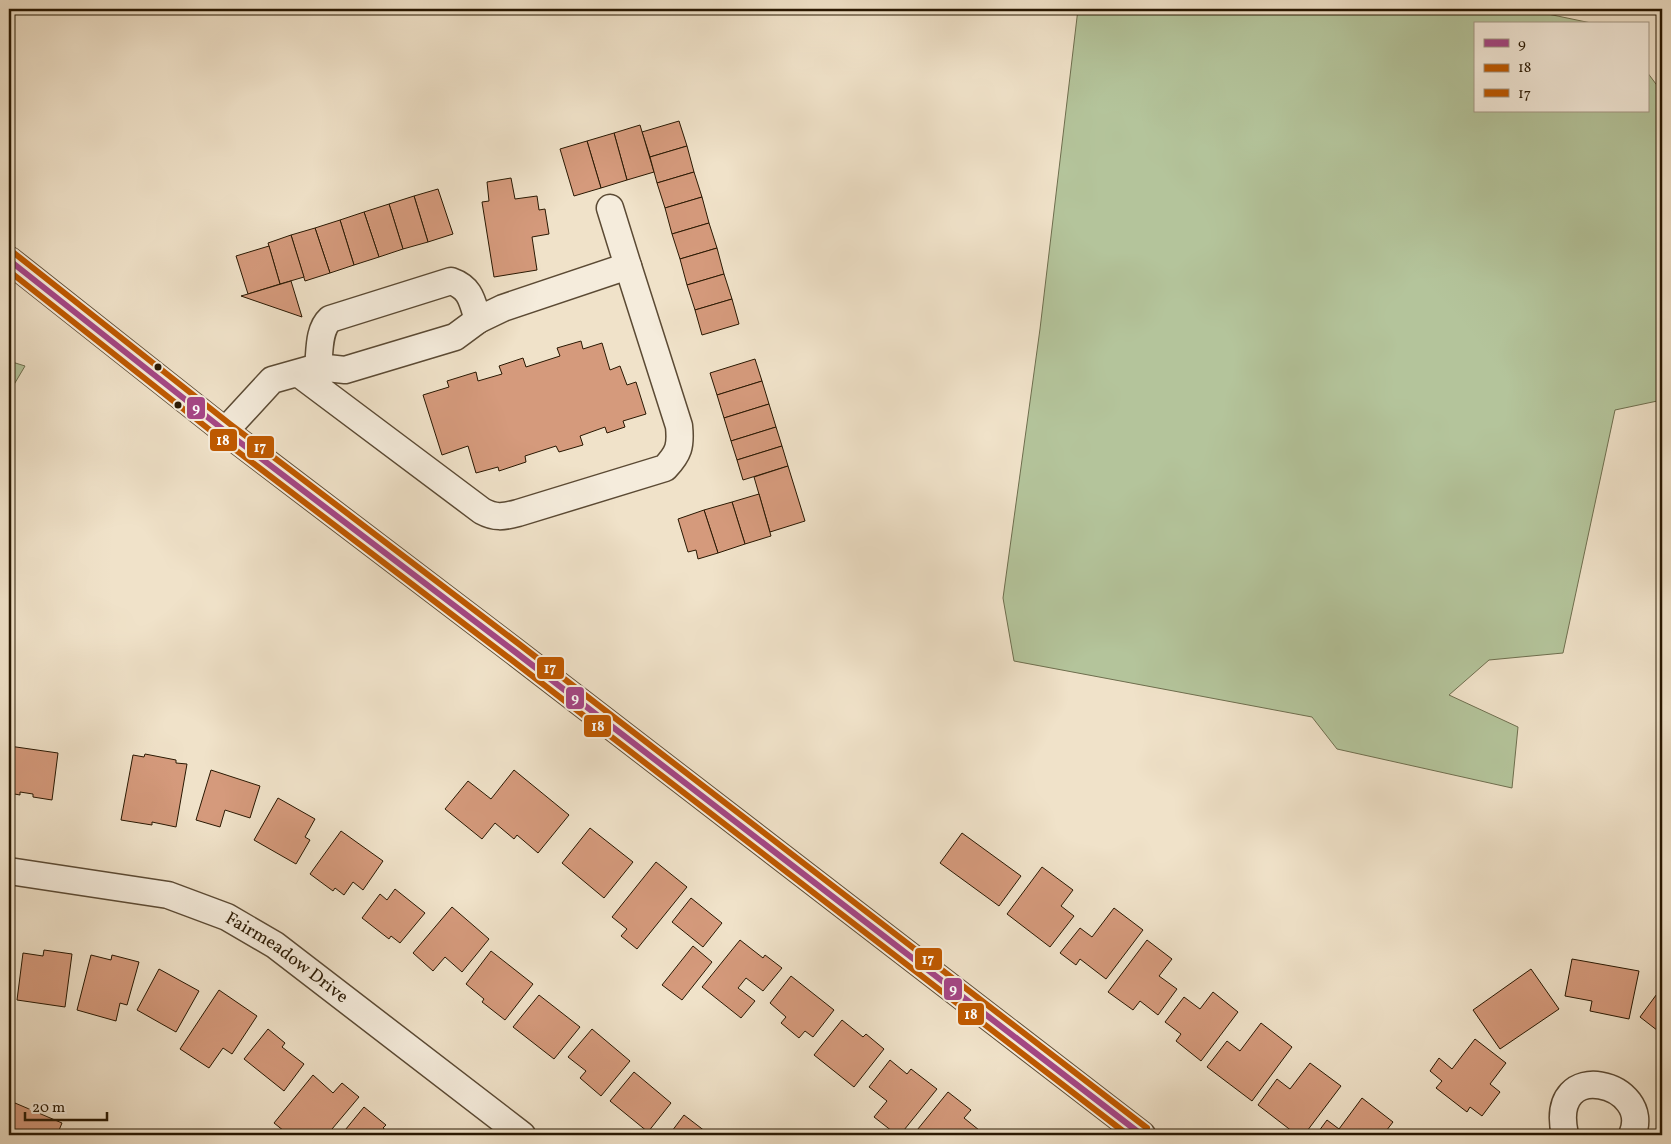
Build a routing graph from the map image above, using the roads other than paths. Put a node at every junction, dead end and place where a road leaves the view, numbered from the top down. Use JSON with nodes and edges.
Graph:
{"nodes":[{"id":1,"x":610,"y":208,"type":"dead end"},
{"id":2,"x":9,"y":260,"type":"edge"},
{"id":3,"x":628,"y":266,"type":"junction"},
{"id":4,"x":478,"y":320,"type":"junction"},
{"id":5,"x":308,"y":370,"type":"junction"},
{"id":6,"x":225,"y":431,"type":"junction"},
{"id":7,"x":9,"y":871,"type":"edge"},
{"id":8,"x":522,"y":1135,"type":"edge"},
{"id":9,"x":1142,"y":1135,"type":"edge"},
{"id":10,"x":1565,"y":1135,"type":"edge"},
{"id":11,"x":1632,"y":1135,"type":"edge"}],
"edges":[{"from":1,"to":3,"type":"street"},
{"from":2,"to":6,"type":"street"},
{"from":3,"to":4,"type":"street"},
{"from":3,"to":5,"type":"street"},
{"from":4,"to":5,"type":"street"},
{"from":4,"to":5,"type":"street"},
{"from":5,"to":6,"type":"street"},
{"from":6,"to":9,"type":"street"},
{"from":7,"to":8,"type":"street","name":"Fairmeadow Drive"},
{"from":10,"to":11,"type":"street"}]}
